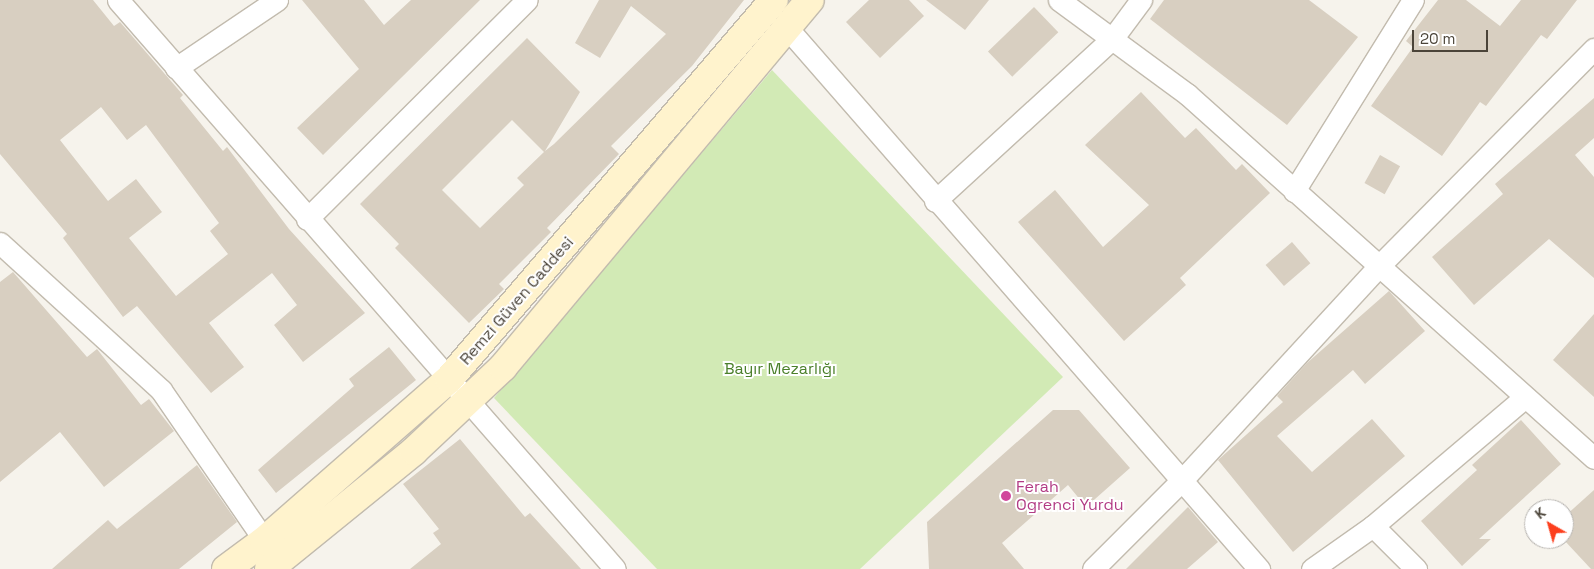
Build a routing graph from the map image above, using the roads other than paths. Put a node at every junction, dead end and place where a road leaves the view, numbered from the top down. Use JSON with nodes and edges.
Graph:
{"nodes":[{"id":1,"x":118,"y":0,"type":"edge"},
{"id":2,"x":277,"y":0,"type":"edge"},
{"id":3,"x":527,"y":0,"type":"edge"},
{"id":4,"x":774,"y":0,"type":"edge"},
{"id":5,"x":810,"y":0,"type":"edge"},
{"id":6,"x":1059,"y":0,"type":"edge"},
{"id":7,"x":1141,"y":0,"type":"edge"},
{"id":8,"x":1414,"y":0,"type":"edge"},
{"id":9,"x":788,"y":29,"type":"junction"},
{"id":10,"x":1112,"y":39,"type":"junction"},
{"id":11,"x":1594,"y":49,"type":"edge"},
{"id":12,"x":176,"y":68,"type":"junction"},
{"id":13,"x":1294,"y":191,"type":"junction"},
{"id":14,"x":934,"y":202,"type":"junction"},
{"id":15,"x":307,"y":219,"type":"junction"},
{"id":16,"x":0,"y":243,"type":"edge"},
{"id":17,"x":8,"y":262,"type":"edge"},
{"id":18,"x":1378,"y":267,"type":"junction"},
{"id":19,"x":448,"y":379,"type":"junction"},
{"id":20,"x":1525,"y":397,"type":"junction"},
{"id":21,"x":467,"y":401,"type":"junction"},
{"id":22,"x":1594,"y":458,"type":"edge"},
{"id":23,"x":1184,"y":478,"type":"junction"},
{"id":24,"x":1373,"y":526,"type":"junction"},
{"id":25,"x":274,"y":560,"type":"edge"},
{"id":26,"x":1258,"y":568,"type":"edge"},
{"id":27,"x":226,"y":569,"type":"edge"},
{"id":28,"x":615,"y":569,"type":"edge"},
{"id":29,"x":1093,"y":569,"type":"edge"},
{"id":30,"x":1312,"y":569,"type":"edge"},
{"id":31,"x":1416,"y":569,"type":"edge"}],
"edges":[{"from":1,"to":12,"type":"street"},
{"from":2,"to":12,"type":"street"},
{"from":3,"to":15,"type":"street"},
{"from":4,"to":19,"type":"main road","name":"Remzi Güven Caddesi"},
{"from":5,"to":9,"type":"main road","name":"Remzi Güven Caddesi"},
{"from":6,"to":10,"type":"street"},
{"from":7,"to":10,"type":"street"},
{"from":8,"to":13,"type":"street"},
{"from":9,"to":14,"type":"street"},
{"from":9,"to":21,"type":"main road","name":"Remzi Güven Caddesi"},
{"from":10,"to":13,"type":"street"},
{"from":10,"to":14,"type":"street"},
{"from":11,"to":18,"type":"street"},
{"from":12,"to":15,"type":"street"},
{"from":13,"to":18,"type":"street"},
{"from":14,"to":23,"type":"street"},
{"from":15,"to":19,"type":"street"},
{"from":16,"to":17,"type":"street"},
{"from":17,"to":25,"type":"street"},
{"from":18,"to":20,"type":"street"},
{"from":18,"to":23,"type":"street"},
{"from":19,"to":21,"type":"street"},
{"from":19,"to":25,"type":"main road","name":"Remzi Güven Caddesi"},
{"from":20,"to":22,"type":"street"},
{"from":20,"to":24,"type":"street"},
{"from":21,"to":25,"type":"main road","name":"Remzi Güven Caddesi"},
{"from":21,"to":28,"type":"street"},
{"from":23,"to":26,"type":"street"},
{"from":23,"to":29,"type":"street"},
{"from":24,"to":30,"type":"street"},
{"from":24,"to":31,"type":"street"},
{"from":25,"to":27,"type":"main road","name":"Remzi Güven Caddesi"}]}
